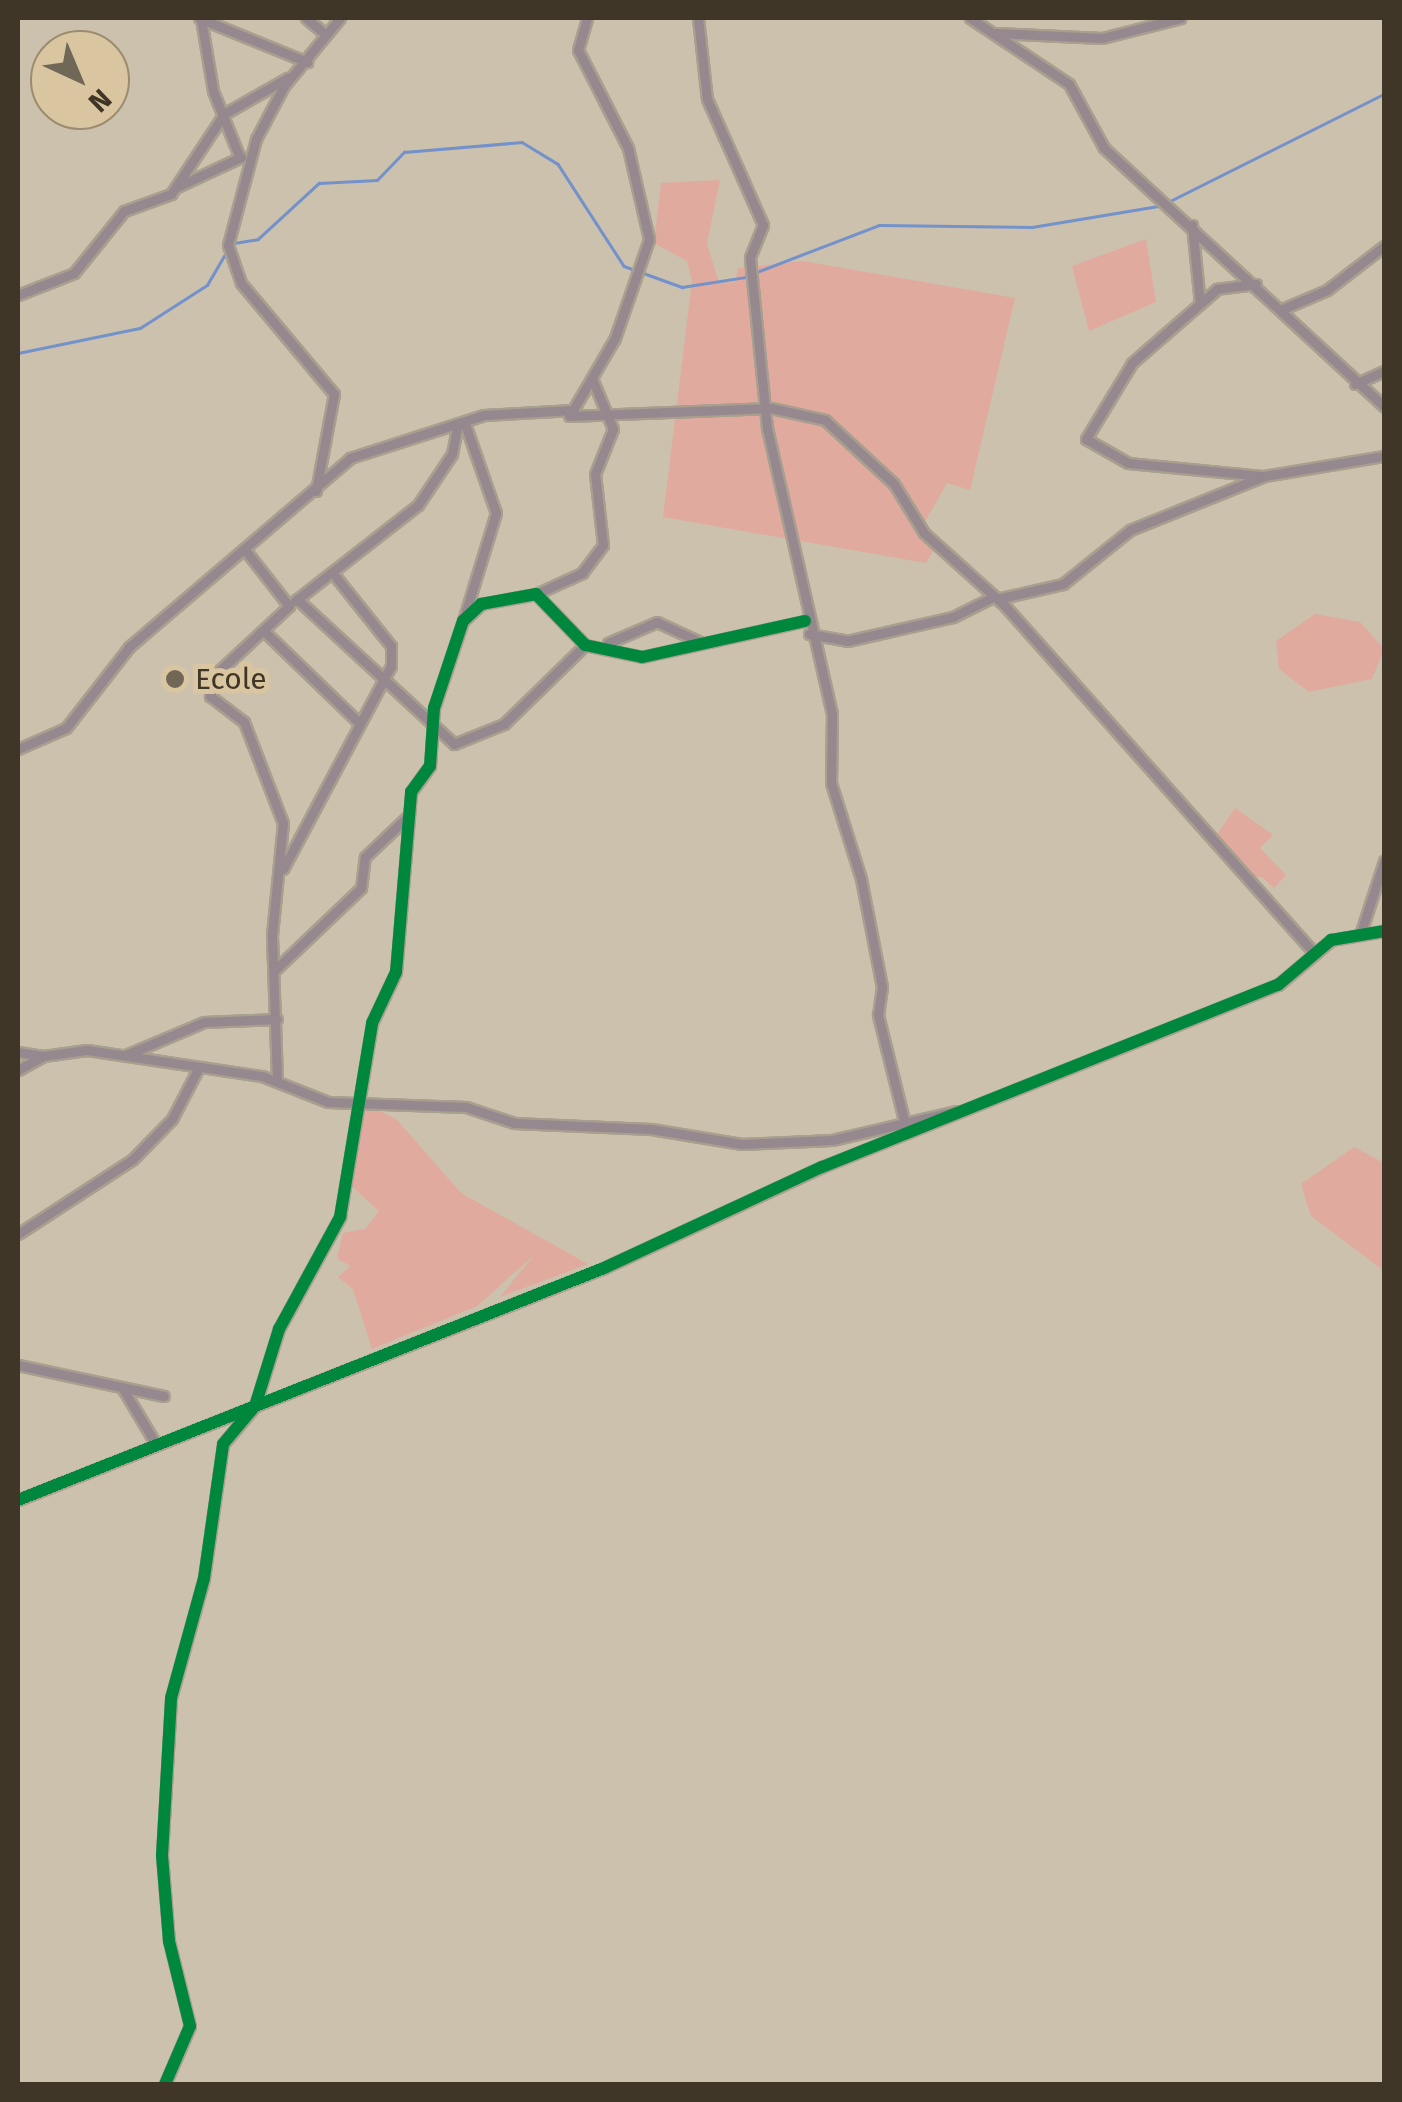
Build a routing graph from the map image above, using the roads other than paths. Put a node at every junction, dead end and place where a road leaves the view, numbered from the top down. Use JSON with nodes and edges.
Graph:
{"nodes":[{"id":1,"x":200,"y":18,"type":"edge"},
{"id":2,"x":306,"y":18,"type":"edge"},
{"id":3,"x":340,"y":18,"type":"edge"},
{"id":4,"x":587,"y":18,"type":"edge"},
{"id":5,"x":698,"y":18,"type":"edge"},
{"id":6,"x":970,"y":18,"type":"edge"},
{"id":7,"x":1181,"y":18,"type":"edge"},
{"id":8,"x":996,"y":33,"type":"junction"},
{"id":9,"x":326,"y":35,"type":"junction"},
{"id":10,"x":307,"y":62,"type":"junction"},
{"id":11,"x":292,"y":75,"type":"junction"},
{"id":12,"x":224,"y":114,"type":"junction"},
{"id":13,"x":251,"y":152,"type":"junction"},
{"id":14,"x":240,"y":158,"type":"junction"},
{"id":15,"x":177,"y":187,"type":"junction"},
{"id":16,"x":1192,"y":226,"type":"junction"},
{"id":17,"x":1384,"y":246,"type":"edge"},
{"id":18,"x":1256,"y":284,"type":"junction"},
{"id":19,"x":18,"y":295,"type":"edge"},
{"id":20,"x":1200,"y":304,"type":"junction"},
{"id":21,"x":1284,"y":308,"type":"junction"},
{"id":22,"x":1384,"y":371,"type":"edge"},
{"id":23,"x":593,"y":381,"type":"junction"},
{"id":24,"x":1355,"y":384,"type":"junction"},
{"id":25,"x":1384,"y":406,"type":"edge"},
{"id":26,"x":770,"y":408,"type":"junction"},
{"id":27,"x":566,"y":416,"type":"junction"},
{"id":28,"x":610,"y":416,"type":"junction"},
{"id":29,"x":461,"y":424,"type":"junction"},
{"id":30,"x":1384,"y":456,"type":"edge"},
{"id":31,"x":1264,"y":476,"type":"junction"},
{"id":32,"x":316,"y":491,"type":"junction"},
{"id":33,"x":246,"y":551,"type":"junction"},
{"id":34,"x":336,"y":577,"type":"junction"},
{"id":35,"x":536,"y":594,"type":"junction"},
{"id":36,"x":993,"y":598,"type":"junction"},
{"id":37,"x":293,"y":602,"type":"junction"},
{"id":38,"x":464,"y":621,"type":"junction"},
{"id":39,"x":806,"y":622,"type":"junction"},
{"id":40,"x":267,"y":634,"type":"junction"},
{"id":41,"x":809,"y":634,"type":"junction"},
{"id":42,"x":701,"y":643,"type":"junction"},
{"id":43,"x":608,"y":644,"type":"junction"},
{"id":44,"x":585,"y":646,"type":"junction"},
{"id":45,"x":381,"y":683,"type":"junction"},
{"id":46,"x":358,"y":722,"type":"junction"},
{"id":47,"x":433,"y":729,"type":"junction"},
{"id":48,"x":18,"y":749,"type":"edge"},
{"id":49,"x":406,"y":818,"type":"junction"},
{"id":50,"x":1384,"y":862,"type":"edge"},
{"id":51,"x":283,"y":869,"type":"junction"},
{"id":52,"x":1384,"y":931,"type":"edge"},
{"id":53,"x":1360,"y":935,"type":"junction"},
{"id":54,"x":1315,"y":954,"type":"junction"},
{"id":55,"x":276,"y":969,"type":"junction"},
{"id":56,"x":276,"y":1020,"type":"junction"},
{"id":57,"x":18,"y":1052,"type":"edge"},
{"id":58,"x":42,"y":1056,"type":"junction"},
{"id":59,"x":126,"y":1056,"type":"junction"},
{"id":60,"x":198,"y":1068,"type":"junction"},
{"id":61,"x":18,"y":1070,"type":"edge"},
{"id":62,"x":277,"y":1080,"type":"junction"},
{"id":63,"x":363,"y":1104,"type":"junction"},
{"id":64,"x":957,"y":1112,"type":"junction"},
{"id":65,"x":903,"y":1118,"type":"junction"},
{"id":66,"x":906,"y":1132,"type":"junction"},
{"id":67,"x":18,"y":1234,"type":"edge"},
{"id":68,"x":18,"y":1365,"type":"edge"},
{"id":69,"x":123,"y":1390,"type":"junction"},
{"id":70,"x":164,"y":1396,"type":"dead end"},
{"id":71,"x":256,"y":1402,"type":"junction"},
{"id":72,"x":154,"y":1441,"type":"junction"},
{"id":73,"x":18,"y":1500,"type":"edge"},
{"id":74,"x":164,"y":2084,"type":"edge"}],
"edges":[{"from":1,"to":10,"type":"street"},
{"from":1,"to":12,"type":"street"},
{"from":2,"to":9,"type":"street"},
{"from":3,"to":9,"type":"street"},
{"from":4,"to":23,"type":"street"},
{"from":5,"to":26,"type":"street"},
{"from":6,"to":8,"type":"street"},
{"from":7,"to":8,"type":"street"},
{"from":8,"to":16,"type":"street"},
{"from":9,"to":10,"type":"street"},
{"from":10,"to":11,"type":"street"},
{"from":11,"to":12,"type":"street"},
{"from":11,"to":13,"type":"street"},
{"from":12,"to":14,"type":"street"},
{"from":12,"to":15,"type":"street"},
{"from":13,"to":14,"type":"street"},
{"from":13,"to":32,"type":"street"},
{"from":14,"to":15,"type":"street"},
{"from":15,"to":19,"type":"street"},
{"from":16,"to":18,"type":"street"},
{"from":16,"to":20,"type":"street"},
{"from":17,"to":21,"type":"street"},
{"from":18,"to":20,"type":"street"},
{"from":18,"to":21,"type":"street"},
{"from":20,"to":31,"type":"street"},
{"from":21,"to":24,"type":"street"},
{"from":22,"to":24,"type":"street"},
{"from":23,"to":27,"type":"street"},
{"from":23,"to":28,"type":"street"},
{"from":24,"to":25,"type":"street"},
{"from":26,"to":28,"type":"street"},
{"from":26,"to":36,"type":"street"},
{"from":26,"to":39,"type":"street"},
{"from":27,"to":28,"type":"street"},
{"from":27,"to":29,"type":"street"},
{"from":28,"to":35,"type":"street"},
{"from":29,"to":32,"type":"street"},
{"from":29,"to":34,"type":"street"},
{"from":29,"to":38,"type":"street"},
{"from":30,"to":31,"type":"street"},
{"from":31,"to":36,"type":"street"},
{"from":32,"to":33,"type":"street"},
{"from":33,"to":37,"type":"street"},
{"from":33,"to":48,"type":"street"},
{"from":34,"to":37,"type":"street"},
{"from":34,"to":45,"type":"street"},
{"from":35,"to":38,"type":"street"},
{"from":35,"to":44,"type":"street"},
{"from":36,"to":41,"type":"street"},
{"from":36,"to":54,"type":"street"},
{"from":37,"to":40,"type":"street"},
{"from":37,"to":45,"type":"street"},
{"from":38,"to":47,"type":"street"},
{"from":39,"to":41,"type":"street"},
{"from":39,"to":42,"type":"street"},
{"from":40,"to":46,"type":"street"},
{"from":40,"to":51,"type":"street"},
{"from":41,"to":65,"type":"street"},
{"from":42,"to":43,"type":"street"},
{"from":42,"to":43,"type":"street"},
{"from":43,"to":44,"type":"street"},
{"from":44,"to":47,"type":"street"},
{"from":45,"to":46,"type":"street"},
{"from":45,"to":47,"type":"street"},
{"from":46,"to":51,"type":"street"},
{"from":47,"to":49,"type":"street"},
{"from":49,"to":55,"type":"street"},
{"from":49,"to":63,"type":"street"},
{"from":50,"to":53,"type":"street"},
{"from":51,"to":55,"type":"street"},
{"from":52,"to":53,"type":"street"},
{"from":53,"to":54,"type":"street"},
{"from":54,"to":64,"type":"street"},
{"from":55,"to":56,"type":"street"},
{"from":56,"to":59,"type":"street"},
{"from":56,"to":62,"type":"street"},
{"from":57,"to":58,"type":"street"},
{"from":58,"to":59,"type":"street"},
{"from":58,"to":61,"type":"street"},
{"from":59,"to":60,"type":"street"},
{"from":60,"to":62,"type":"street"},
{"from":60,"to":67,"type":"street"},
{"from":62,"to":63,"type":"street"},
{"from":63,"to":65,"type":"street"},
{"from":63,"to":71,"type":"street"},
{"from":64,"to":65,"type":"street"},
{"from":64,"to":66,"type":"street"},
{"from":65,"to":66,"type":"street"},
{"from":66,"to":71,"type":"street"},
{"from":68,"to":69,"type":"street"},
{"from":69,"to":70,"type":"street"},
{"from":69,"to":72,"type":"street"},
{"from":71,"to":72,"type":"street"},
{"from":71,"to":74,"type":"street"},
{"from":72,"to":73,"type":"street"}]}
